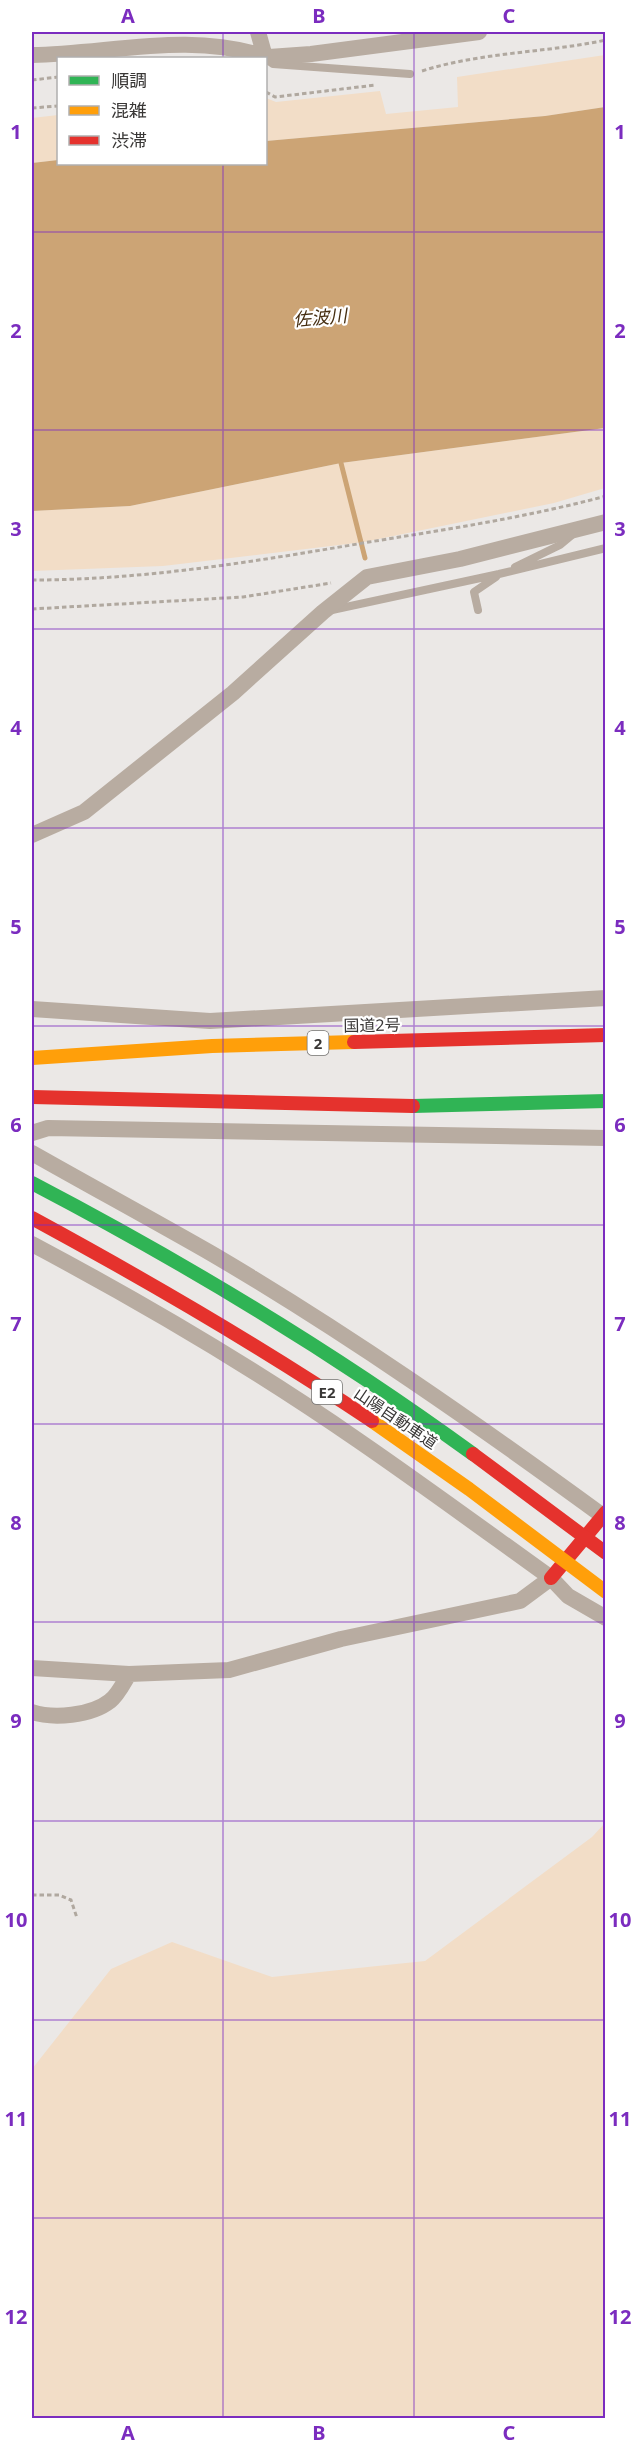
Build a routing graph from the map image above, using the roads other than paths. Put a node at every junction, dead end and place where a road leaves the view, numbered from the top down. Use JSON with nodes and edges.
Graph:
{"nodes":[{"id":1,"x":258,"y":32,"type":"edge"},
{"id":2,"x":479,"y":32,"type":"edge"},
{"id":3,"x":32,"y":55,"type":"edge"},
{"id":4,"x":257,"y":57,"type":"edge"},
{"id":5,"x":260,"y":57,"type":"edge"},
{"id":6,"x":267,"y":57,"type":"edge"},
{"id":7,"x":267,"y":61,"type":"edge"},
{"id":8,"x":410,"y":74,"type":"road end"},
{"id":9,"x":606,"y":522,"type":"edge"},
{"id":10,"x":579,"y":529,"type":"junction"},
{"id":11,"x":606,"y":548,"type":"edge"},
{"id":12,"x":499,"y":574,"type":"junction"},
{"id":13,"x":478,"y":610,"type":"dead end"},
{"id":14,"x":323,"y":612,"type":"junction"},
{"id":15,"x":32,"y":835,"type":"edge"},
{"id":16,"x":606,"y":998,"type":"edge"},
{"id":17,"x":32,"y":1009,"type":"edge"},
{"id":18,"x":606,"y":1035,"type":"edge"},
{"id":19,"x":32,"y":1058,"type":"edge"},
{"id":20,"x":32,"y":1097,"type":"edge"},
{"id":21,"x":606,"y":1101,"type":"edge"},
{"id":22,"x":32,"y":1132,"type":"edge"},
{"id":23,"x":606,"y":1138,"type":"edge"},
{"id":24,"x":32,"y":1153,"type":"edge"},
{"id":25,"x":32,"y":1183,"type":"edge"},
{"id":26,"x":32,"y":1218,"type":"edge"},
{"id":27,"x":32,"y":1244,"type":"edge"},
{"id":28,"x":604,"y":1514,"type":"edge"},
{"id":29,"x":606,"y":1552,"type":"edge"},
{"id":30,"x":551,"y":1578,"type":"junction"},
{"id":31,"x":606,"y":1592,"type":"edge"},
{"id":32,"x":606,"y":1618,"type":"edge"},
{"id":33,"x":32,"y":1668,"type":"edge"},
{"id":34,"x":129,"y":1674,"type":"junction"},
{"id":35,"x":34,"y":1715,"type":"edge"}],
"edges":[{"from":1,"to":5,"type":"street"},
{"from":2,"to":6,"type":"street"},
{"from":3,"to":4,"type":"street"},
{"from":7,"to":8,"type":"lane"},
{"from":9,"to":10,"type":"street"},
{"from":10,"to":12,"type":"lane"},
{"from":10,"to":14,"type":"street"},
{"from":11,"to":12,"type":"lane"},
{"from":12,"to":13,"type":"lane"},
{"from":12,"to":14,"type":"lane"},
{"from":14,"to":15,"type":"street"},
{"from":16,"to":17,"type":"street"},
{"from":18,"to":19,"type":"main road","name":"国道2号","number":"2"},
{"from":20,"to":21,"type":"main road"},
{"from":22,"to":23,"type":"street"},
{"from":24,"to":28,"type":"street"},
{"from":25,"to":29,"type":"main road","name":"山陽自動車道","number":"E2","bridge":true},
{"from":26,"to":31,"type":"main road","name":"山陽自動車道","number":"E2","bridge":true},
{"from":27,"to":30,"type":"street"},
{"from":28,"to":30,"type":"main road"},
{"from":30,"to":32,"type":"street"},
{"from":30,"to":34,"type":"street"},
{"from":33,"to":34,"type":"street"},
{"from":34,"to":35,"type":"street"}]}
